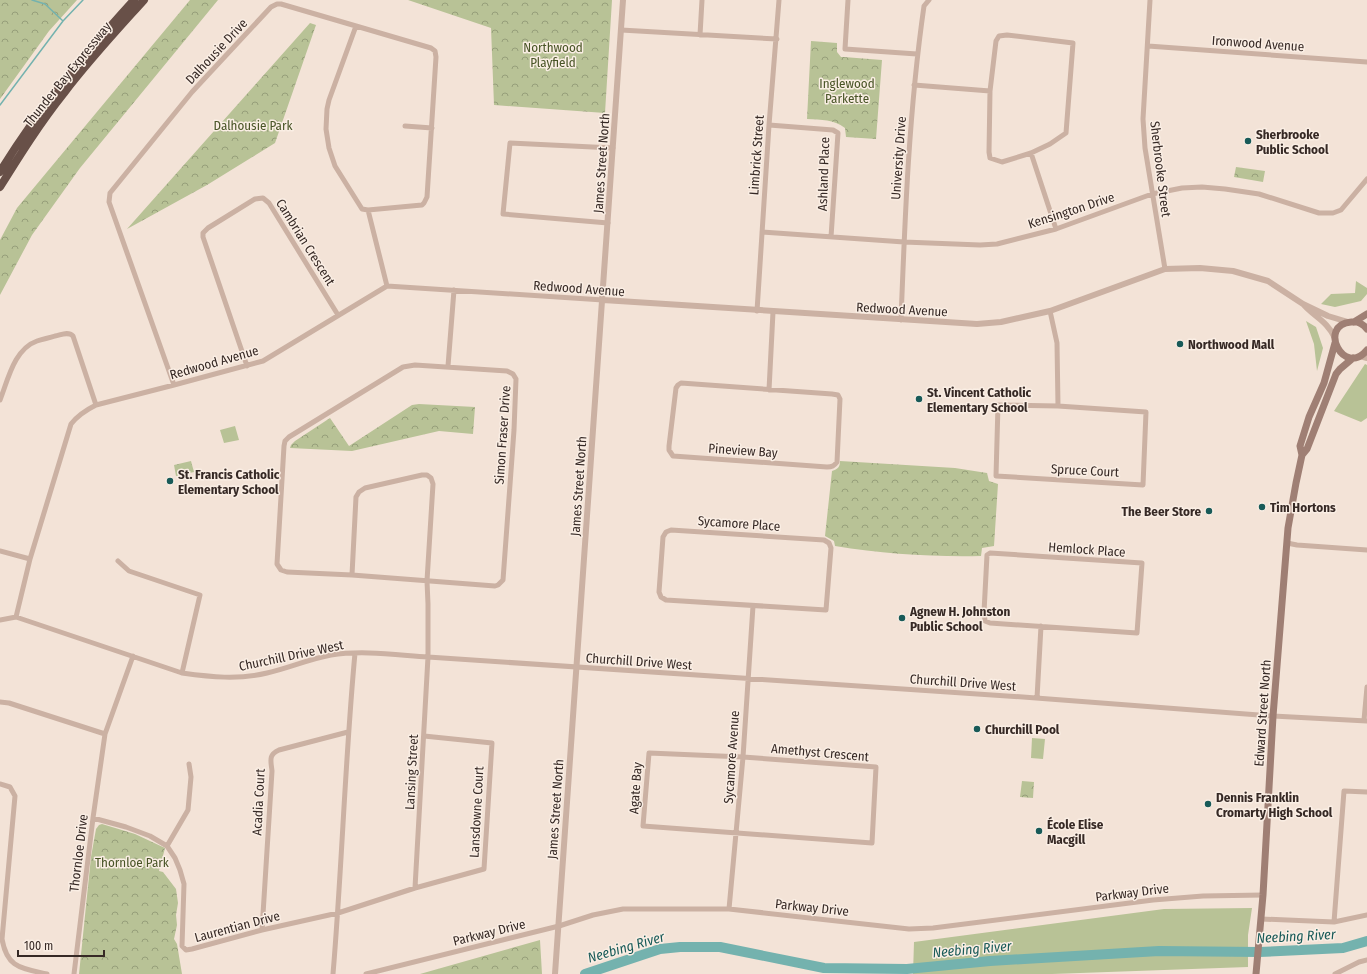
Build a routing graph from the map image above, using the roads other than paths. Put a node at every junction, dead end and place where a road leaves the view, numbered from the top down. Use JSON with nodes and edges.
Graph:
{"nodes":[{"id":1,"x":134,"y":0,"type":"edge"},
{"id":2,"x":144,"y":0,"type":"edge"},
{"id":3,"x":623,"y":0,"type":"edge"},
{"id":4,"x":702,"y":0,"type":"edge"},
{"id":5,"x":779,"y":0,"type":"edge"},
{"id":6,"x":848,"y":0,"type":"edge"},
{"id":7,"x":929,"y":0,"type":"edge"},
{"id":8,"x":1150,"y":0,"type":"edge"},
{"id":9,"x":356,"y":26,"type":"junction"},
{"id":10,"x":621,"y":30,"type":"junction"},
{"id":11,"x":700,"y":35,"type":"junction"},
{"id":12,"x":777,"y":39,"type":"junction"},
{"id":13,"x":1148,"y":46,"type":"junction"},
{"id":14,"x":917,"y":54,"type":"junction"},
{"id":15,"x":1367,"y":62,"type":"edge"},
{"id":16,"x":914,"y":85,"type":"junction"},
{"id":17,"x":990,"y":91,"type":"junction"},
{"id":18,"x":405,"y":126,"type":"dead end"},
{"id":19,"x":769,"y":126,"type":"junction"},
{"id":20,"x":432,"y":128,"type":"junction"},
{"id":21,"x":613,"y":148,"type":"junction"},
{"id":22,"x":1031,"y":153,"type":"junction"},
{"id":23,"x":0,"y":172,"type":"edge"},
{"id":24,"x":1367,"y":179,"type":"edge"},
{"id":25,"x":0,"y":187,"type":"edge"},
{"id":26,"x":1152,"y":194,"type":"junction"},
{"id":27,"x":368,"y":210,"type":"junction"},
{"id":28,"x":608,"y":223,"type":"junction"},
{"id":29,"x":1056,"y":229,"type":"junction"},
{"id":30,"x":762,"y":232,"type":"junction"},
{"id":31,"x":831,"y":237,"type":"junction"},
{"id":32,"x":904,"y":242,"type":"junction"},
{"id":33,"x":1165,"y":269,"type":"junction"},
{"id":34,"x":387,"y":286,"type":"junction"},
{"id":35,"x":454,"y":290,"type":"junction"},
{"id":36,"x":603,"y":300,"type":"junction"},
{"id":37,"x":1303,"y":304,"type":"junction"},
{"id":38,"x":757,"y":311,"type":"junction"},
{"id":39,"x":1050,"y":311,"type":"junction"},
{"id":40,"x":773,"y":312,"type":"junction"},
{"id":41,"x":1367,"y":314,"type":"edge"},
{"id":42,"x":338,"y":315,"type":"junction"},
{"id":43,"x":901,"y":320,"type":"junction"},
{"id":44,"x":1351,"y":322,"type":"junction"},
{"id":45,"x":1367,"y":329,"type":"edge"},
{"id":46,"x":1335,"y":340,"type":"junction"},
{"id":47,"x":1367,"y":350,"type":"edge"},
{"id":48,"x":1360,"y":357,"type":"edge"},
{"id":49,"x":247,"y":366,"type":"junction"},
{"id":50,"x":448,"y":366,"type":"junction"},
{"id":51,"x":174,"y":385,"type":"junction"},
{"id":52,"x":769,"y":390,"type":"junction"},
{"id":53,"x":0,"y":400,"type":"edge"},
{"id":54,"x":96,"y":404,"type":"junction"},
{"id":55,"x":1058,"y":406,"type":"junction"},
{"id":56,"x":1302,"y":456,"type":"junction"},
{"id":57,"x":1287,"y":543,"type":"junction"},
{"id":58,"x":1367,"y":550,"type":"edge"},
{"id":59,"x":0,"y":551,"type":"edge"},
{"id":60,"x":30,"y":559,"type":"junction"},
{"id":61,"x":118,"y":561,"type":"dead end"},
{"id":62,"x":352,"y":575,"type":"junction"},
{"id":63,"x":427,"y":581,"type":"junction"},
{"id":64,"x":753,"y":606,"type":"junction"},
{"id":65,"x":16,"y":617,"type":"junction"},
{"id":66,"x":0,"y":620,"type":"edge"},
{"id":67,"x":1041,"y":626,"type":"junction"},
{"id":68,"x":355,"y":653,"type":"junction"},
{"id":69,"x":133,"y":656,"type":"junction"},
{"id":70,"x":428,"y":657,"type":"junction"},
{"id":71,"x":576,"y":668,"type":"junction"},
{"id":72,"x":182,"y":673,"type":"junction"},
{"id":73,"x":748,"y":679,"type":"junction"},
{"id":74,"x":1367,"y":687,"type":"edge"},
{"id":75,"x":1037,"y":698,"type":"junction"},
{"id":76,"x":0,"y":702,"type":"edge"},
{"id":77,"x":1273,"y":716,"type":"junction"},
{"id":78,"x":1365,"y":720,"type":"edge"},
{"id":79,"x":348,"y":732,"type":"junction"},
{"id":80,"x":105,"y":734,"type":"junction"},
{"id":81,"x":424,"y":736,"type":"junction"},
{"id":82,"x":743,"y":757,"type":"junction"},
{"id":83,"x":189,"y":764,"type":"dead end"},
{"id":84,"x":0,"y":784,"type":"edge"},
{"id":85,"x":1367,"y":792,"type":"edge"},
{"id":86,"x":93,"y":818,"type":"junction"},
{"id":87,"x":736,"y":832,"type":"junction"},
{"id":88,"x":167,"y":846,"type":"junction"},
{"id":89,"x":415,"y":888,"type":"junction"},
{"id":90,"x":1263,"y":894,"type":"junction"},
{"id":91,"x":729,"y":909,"type":"junction"},
{"id":92,"x":338,"y":913,"type":"junction"},
{"id":93,"x":1367,"y":915,"type":"edge"},
{"id":94,"x":1261,"y":919,"type":"junction"},
{"id":95,"x":1334,"y":922,"type":"junction"},
{"id":96,"x":559,"y":926,"type":"junction"},
{"id":97,"x":262,"y":930,"type":"junction"},
{"id":98,"x":1367,"y":960,"type":"edge"},
{"id":99,"x":1256,"y":972,"type":"edge"},
{"id":100,"x":47,"y":974,"type":"edge"},
{"id":101,"x":74,"y":974,"type":"edge"},
{"id":102,"x":333,"y":974,"type":"edge"},
{"id":103,"x":366,"y":974,"type":"edge"},
{"id":104,"x":555,"y":974,"type":"edge"},
{"id":105,"x":1335,"y":974,"type":"edge"}],
"edges":[{"from":1,"to":23,"type":"highway","name":"Thunder Bay Expressway"},
{"from":2,"to":25,"type":"highway","name":"Thunder Bay Expressway"},
{"from":3,"to":10,"type":"street","name":"James Street North"},
{"from":4,"to":11,"type":"street"},
{"from":5,"to":12,"type":"street","name":"Limbrick Street"},
{"from":6,"to":14,"type":"street"},
{"from":7,"to":14,"type":"street","name":"University Drive"},
{"from":8,"to":13,"type":"street","name":"Sherbrooke Street"},
{"from":9,"to":20,"type":"street","name":"Dalhousie Drive"},
{"from":9,"to":27,"type":"street"},
{"from":9,"to":51,"type":"street","name":"Dalhousie Drive"},
{"from":10,"to":11,"type":"street"},
{"from":10,"to":21,"type":"street","name":"James Street North"},
{"from":11,"to":12,"type":"street"},
{"from":12,"to":19,"type":"street","name":"Limbrick Street"},
{"from":13,"to":15,"type":"street","name":"Ironwood Avenue"},
{"from":13,"to":26,"type":"street","name":"Sherbrooke Street"},
{"from":14,"to":16,"type":"street","name":"University Drive"},
{"from":16,"to":17,"type":"street"},
{"from":16,"to":32,"type":"street","name":"University Drive"},
{"from":17,"to":22,"type":"street"},
{"from":17,"to":22,"type":"street"},
{"from":18,"to":20,"type":"street"},
{"from":19,"to":30,"type":"street","name":"Limbrick Street"},
{"from":19,"to":31,"type":"street","name":"Ashland Place"},
{"from":20,"to":27,"type":"street","name":"Dalhousie Drive"},
{"from":21,"to":28,"type":"street","name":"James Street North"},
{"from":21,"to":28,"type":"street"},
{"from":22,"to":29,"type":"street"},
{"from":24,"to":26,"type":"street","name":"Kensington Drive"},
{"from":26,"to":29,"type":"street","name":"Kensington Drive"},
{"from":26,"to":33,"type":"street","name":"Sherbrooke Street"},
{"from":27,"to":34,"type":"street"},
{"from":28,"to":36,"type":"street","name":"James Street North"},
{"from":29,"to":32,"type":"street","name":"Kensington Drive"},
{"from":30,"to":31,"type":"street","name":"Kensington Drive"},
{"from":30,"to":38,"type":"street","name":"Limbrick Street"},
{"from":31,"to":32,"type":"street","name":"Kensington Drive"},
{"from":32,"to":43,"type":"street","name":"University Drive"},
{"from":33,"to":37,"type":"street","name":"Redwood Avenue"},
{"from":33,"to":39,"type":"street","name":"Redwood Avenue"},
{"from":34,"to":35,"type":"street","name":"Redwood Avenue"},
{"from":34,"to":42,"type":"street","name":"Redwood Avenue"},
{"from":35,"to":36,"type":"street","name":"Redwood Avenue"},
{"from":35,"to":50,"type":"street"},
{"from":36,"to":38,"type":"street","name":"Redwood Avenue"},
{"from":36,"to":71,"type":"street","name":"James Street North"},
{"from":37,"to":44,"type":"street","name":"Redwood Avenue"},
{"from":37,"to":46,"type":"street","name":"Redwood Avenue"},
{"from":38,"to":40,"type":"street","name":"Redwood Avenue"},
{"from":39,"to":43,"type":"street","name":"Redwood Avenue"},
{"from":39,"to":55,"type":"street"},
{"from":40,"to":43,"type":"street","name":"Redwood Avenue"},
{"from":40,"to":52,"type":"street"},
{"from":41,"to":44,"type":"main road"},
{"from":42,"to":49,"type":"street","name":"Redwood Avenue"},
{"from":42,"to":49,"type":"street","name":"Cambrian Crescent"},
{"from":44,"to":45,"type":"main road"},
{"from":44,"to":46,"type":"main road"},
{"from":46,"to":48,"type":"main road"},
{"from":46,"to":56,"type":"main road","name":"Edward Street North"},
{"from":47,"to":48,"type":"main road","name":"Edward Street North"},
{"from":48,"to":56,"type":"main road","name":"Edward Street North"},
{"from":49,"to":51,"type":"street","name":"Redwood Avenue"},
{"from":50,"to":62,"type":"street","name":"Simon Fraser Drive"},
{"from":50,"to":63,"type":"street","name":"Simon Fraser Drive"},
{"from":51,"to":54,"type":"street","name":"Redwood Avenue"},
{"from":52,"to":52,"type":"street","name":"Pineview Bay"},
{"from":53,"to":54,"type":"street"},
{"from":54,"to":60,"type":"street","name":"Redwood Avenue"},
{"from":55,"to":55,"type":"street","name":"Spruce Court"},
{"from":56,"to":57,"type":"main road","name":"Edward Street North"},
{"from":57,"to":58,"type":"street"},
{"from":57,"to":77,"type":"main road","name":"Edward Street North"},
{"from":59,"to":60,"type":"street"},
{"from":60,"to":65,"type":"street","name":"Redwood Avenue"},
{"from":61,"to":72,"type":"street"},
{"from":62,"to":63,"type":"street","name":"Simon Fraser Drive"},
{"from":62,"to":63,"type":"street","name":"Lansing Street"},
{"from":63,"to":70,"type":"street","name":"Lansing Street"},
{"from":64,"to":64,"type":"street","name":"Sycamore Place"},
{"from":64,"to":73,"type":"street","name":"Sycamore Avenue"},
{"from":65,"to":66,"type":"street"},
{"from":65,"to":69,"type":"street","name":"Churchill Drive West"},
{"from":67,"to":67,"type":"street","name":"Hemlock Place"},
{"from":67,"to":75,"type":"street"},
{"from":68,"to":70,"type":"street","name":"Churchill Drive West"},
{"from":68,"to":72,"type":"street","name":"Churchill Drive West"},
{"from":68,"to":79,"type":"street"},
{"from":69,"to":72,"type":"street","name":"Churchill Drive West"},
{"from":69,"to":80,"type":"street","name":"Thornloe Drive"},
{"from":70,"to":71,"type":"street","name":"Churchill Drive West"},
{"from":70,"to":81,"type":"street","name":"Lansing Street"},
{"from":71,"to":73,"type":"street","name":"Churchill Drive West"},
{"from":71,"to":96,"type":"street","name":"James Street North"},
{"from":73,"to":75,"type":"street","name":"Churchill Drive West"},
{"from":73,"to":82,"type":"street","name":"Sycamore Avenue"},
{"from":74,"to":78,"type":"street"},
{"from":75,"to":77,"type":"street","name":"Churchill Drive West"},
{"from":76,"to":80,"type":"street"},
{"from":77,"to":78,"type":"street","name":"Churchill Drive West"},
{"from":77,"to":90,"type":"main road","name":"Edward Street North"},
{"from":79,"to":92,"type":"street"},
{"from":79,"to":97,"type":"street","name":"Acadia Court"},
{"from":80,"to":86,"type":"street","name":"Thornloe Drive"},
{"from":81,"to":89,"type":"street","name":"Lansing Street"},
{"from":81,"to":89,"type":"street","name":"Lansdowne Court"},
{"from":82,"to":87,"type":"street","name":"Sycamore Avenue"},
{"from":82,"to":87,"type":"street","name":"Agate Bay"},
{"from":82,"to":87,"type":"street","name":"Amethyst Crescent"},
{"from":83,"to":88,"type":"street"},
{"from":84,"to":100,"type":"street"},
{"from":85,"to":95,"type":"street"},
{"from":86,"to":88,"type":"street","name":"Laurentian Drive"},
{"from":86,"to":101,"type":"street","name":"Thornloe Drive"},
{"from":87,"to":91,"type":"street","name":"Sycamore Avenue"},
{"from":88,"to":97,"type":"street","name":"Laurentian Drive"},
{"from":89,"to":92,"type":"street","name":"Lansdowne Court"},
{"from":90,"to":91,"type":"street","name":"Parkway Drive"},
{"from":90,"to":94,"type":"main road","name":"Edward Street North"},
{"from":91,"to":96,"type":"street","name":"Parkway Drive"},
{"from":92,"to":97,"type":"street","name":"Laurentian Drive"},
{"from":92,"to":102,"type":"street"},
{"from":93,"to":95,"type":"street"},
{"from":94,"to":95,"type":"street"},
{"from":94,"to":99,"type":"main road","name":"Edward Street North"},
{"from":96,"to":103,"type":"street","name":"Parkway Drive"},
{"from":96,"to":104,"type":"street","name":"James Street North"},
{"from":98,"to":105,"type":"street"}]}
